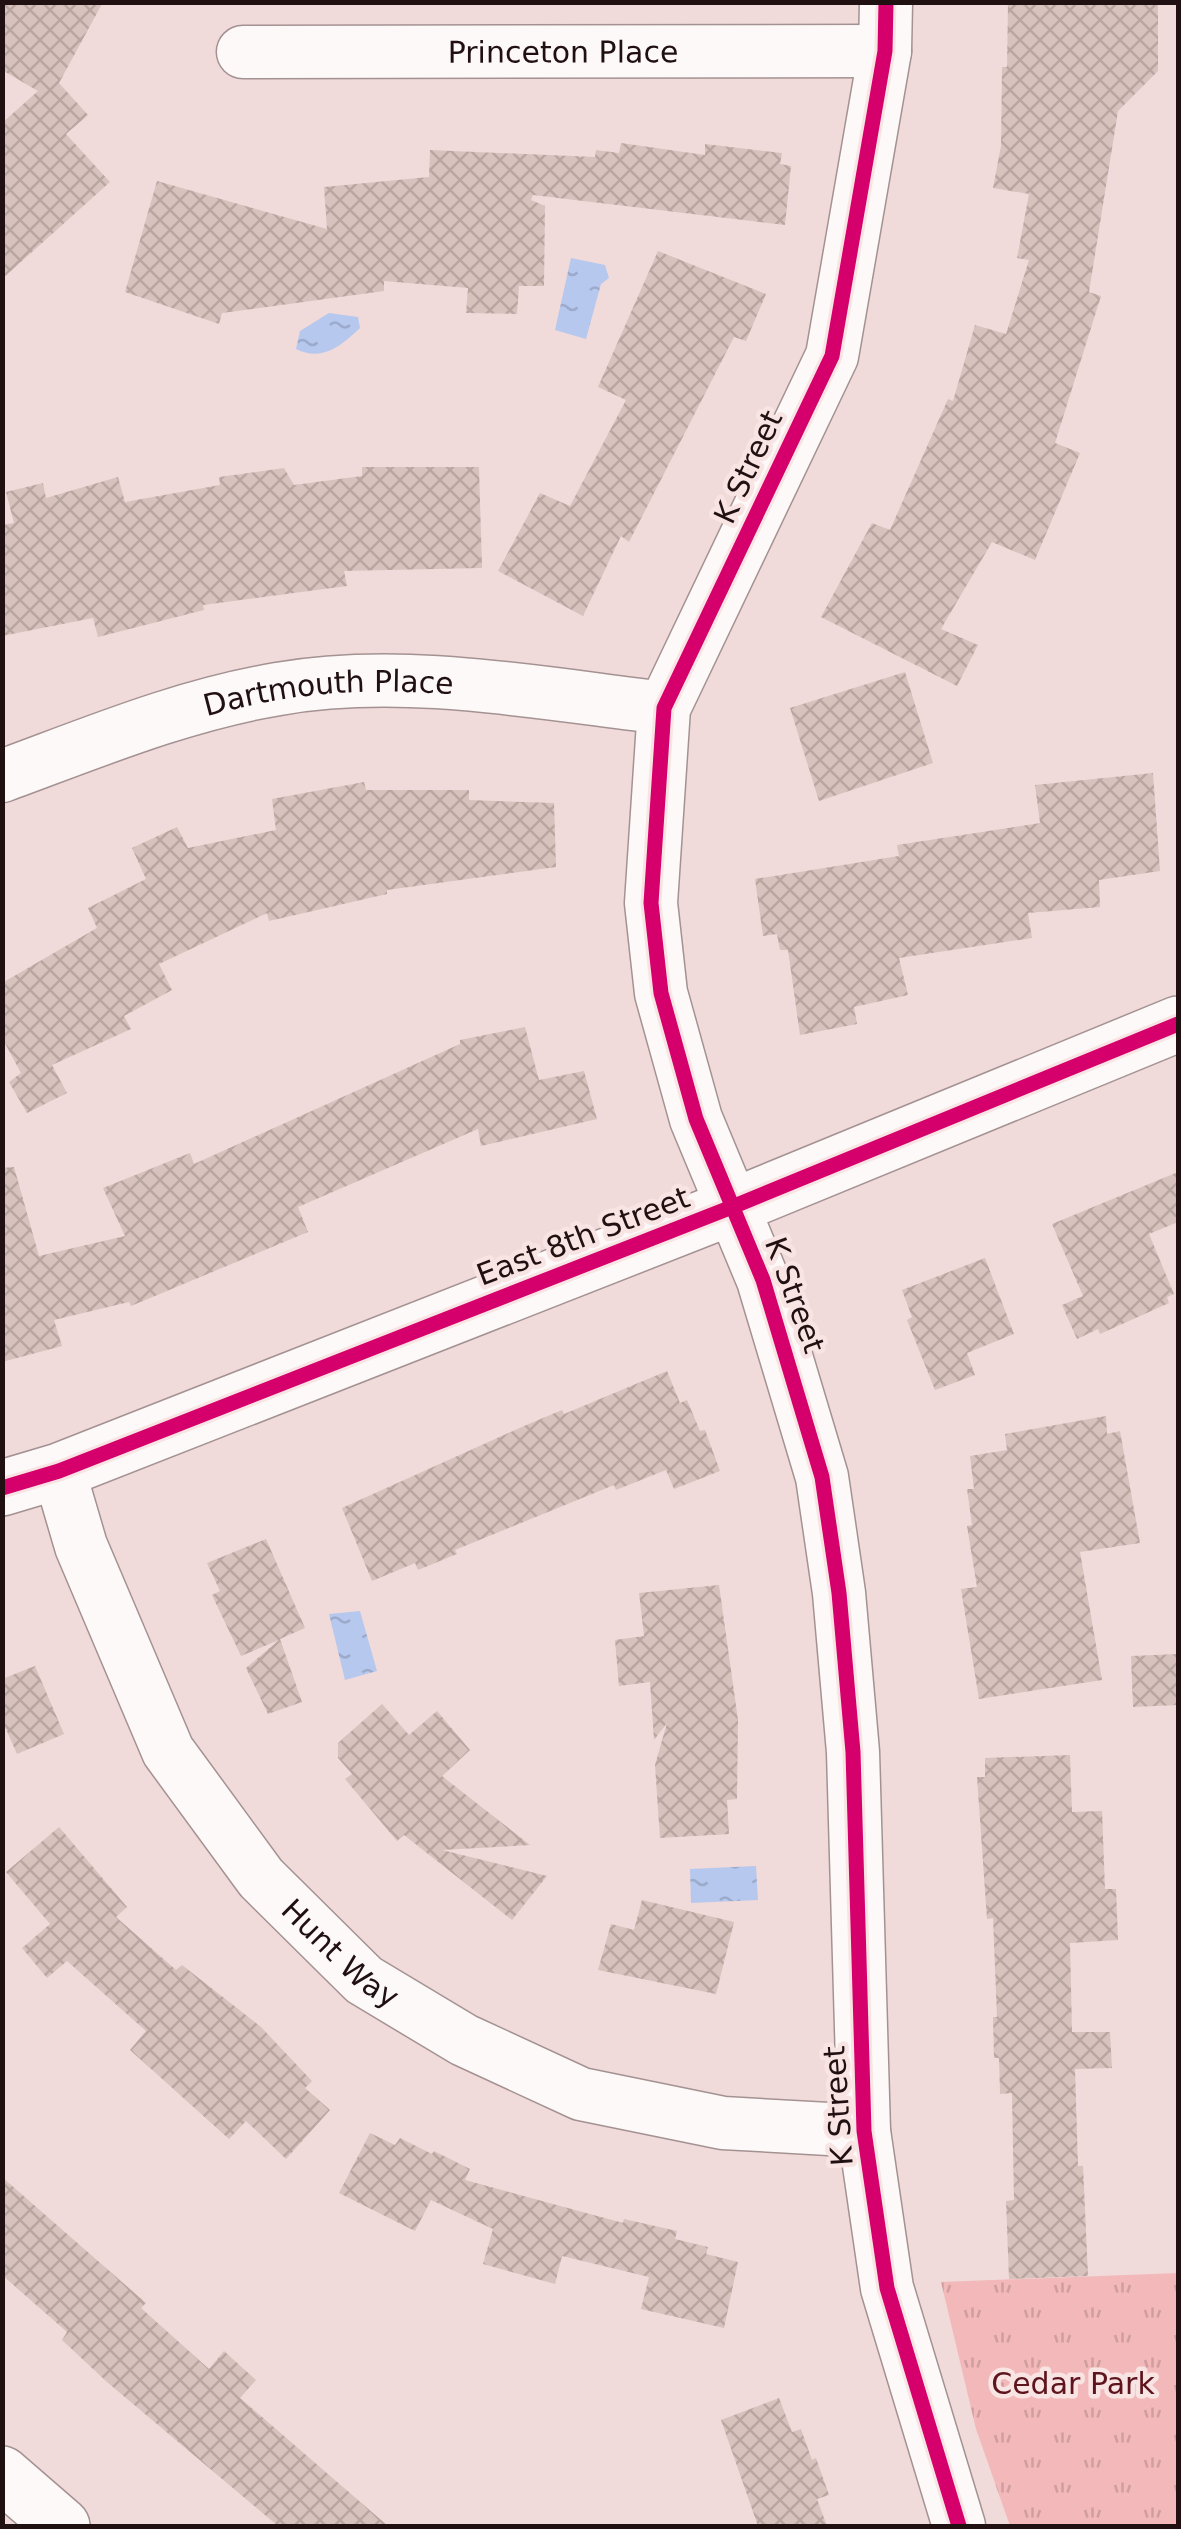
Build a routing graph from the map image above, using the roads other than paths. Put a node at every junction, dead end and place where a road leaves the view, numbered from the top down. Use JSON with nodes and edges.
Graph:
{"nodes":[{"id":1,"x":886,"y":27,"type":"edge"},
{"id":2,"x":243,"y":52,"type":"dead end"},
{"id":3,"x":664,"y":708,"type":"junction"},
{"id":4,"x":2,"y":776,"type":"edge"},
{"id":5,"x":1178,"y":1024,"type":"edge"},
{"id":6,"x":732,"y":1206,"type":"junction"},
{"id":7,"x":58,"y":1470,"type":"junction"},
{"id":8,"x":2,"y":1488,"type":"edge"},
{"id":9,"x":864,"y":2130,"type":"junction"},
{"id":10,"x":2,"y":2474,"type":"edge"},
{"id":11,"x":62,"y":2526,"type":"edge"},
{"id":12,"x":959,"y":2526,"type":"edge"}],
"edges":[{"from":1,"to":2,"type":"street","name":"Princeton Place"},
{"from":1,"to":3,"type":"street","name":"K Street"},
{"from":3,"to":4,"type":"street","name":"Dartmouth Place"},
{"from":3,"to":6,"type":"street","name":"K Street"},
{"from":5,"to":6,"type":"street","name":"East 8th Street"},
{"from":6,"to":7,"type":"street","name":"East 8th Street"},
{"from":6,"to":9,"type":"street","name":"K Street"},
{"from":7,"to":8,"type":"street","name":"East 8th Street"},
{"from":7,"to":9,"type":"street","name":"Hunt Way"},
{"from":9,"to":12,"type":"street","name":"K Street"},
{"from":10,"to":11,"type":"street"}]}
